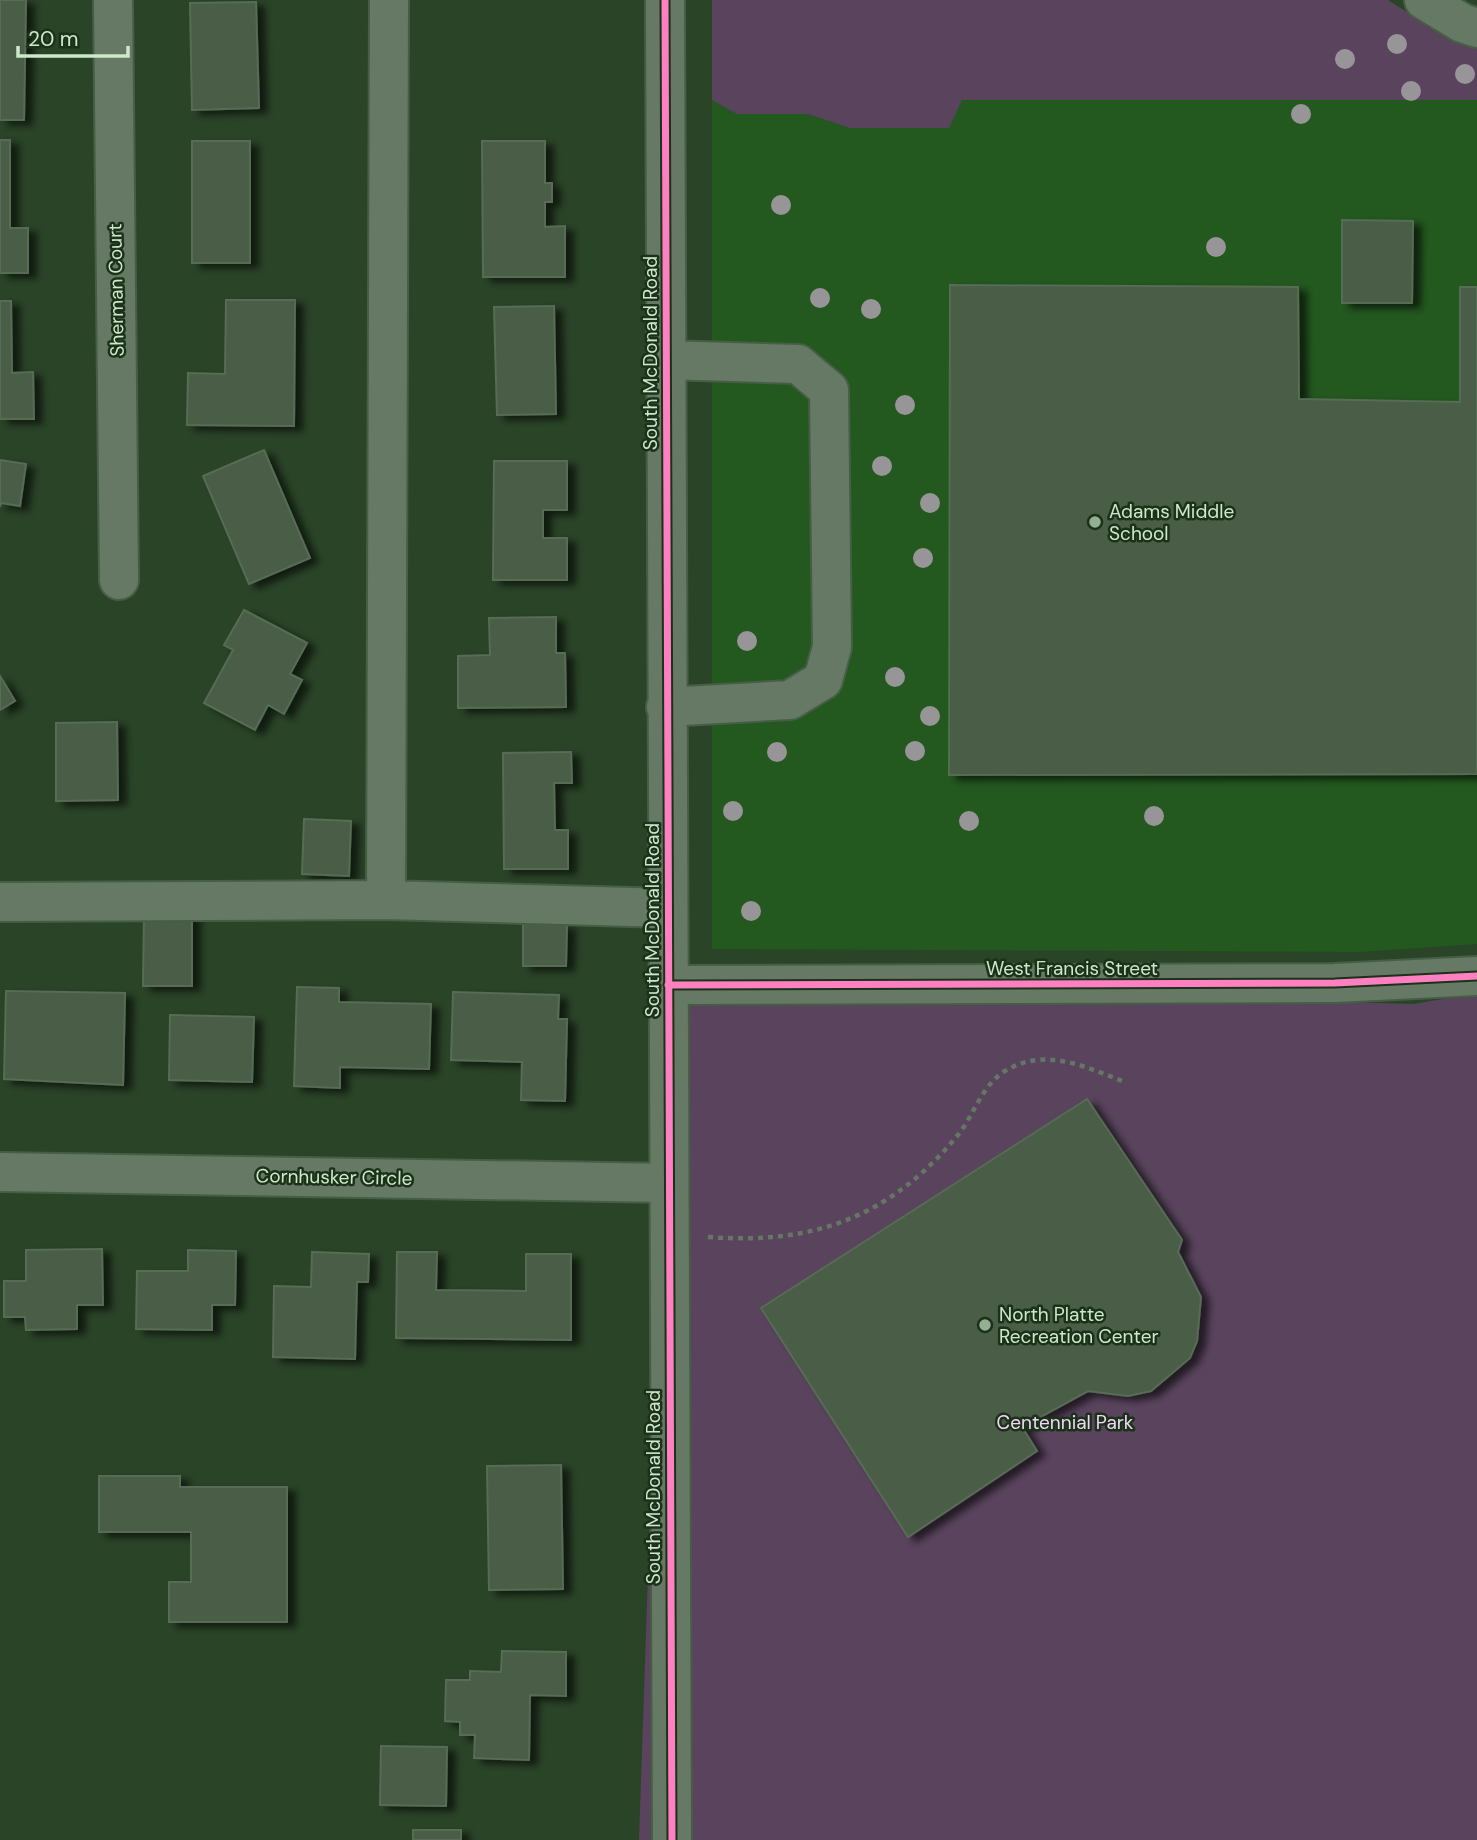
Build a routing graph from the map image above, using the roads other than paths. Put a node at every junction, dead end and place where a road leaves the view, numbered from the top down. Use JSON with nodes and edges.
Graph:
{"nodes":[{"id":1,"x":113,"y":0,"type":"edge"},
{"id":2,"x":389,"y":0,"type":"edge"},
{"id":3,"x":665,"y":0,"type":"edge"},
{"id":4,"x":1424,"y":0,"type":"edge"},
{"id":5,"x":1477,"y":28,"type":"edge"},
{"id":6,"x":666,"y":359,"type":"junction"},
{"id":7,"x":119,"y":580,"type":"dead end"},
{"id":8,"x":666,"y":707,"type":"junction"},
{"id":9,"x":386,"y":900,"type":"junction"},
{"id":10,"x":0,"y":902,"type":"edge"},
{"id":11,"x":667,"y":908,"type":"junction"},
{"id":12,"x":1477,"y":976,"type":"edge"},
{"id":13,"x":668,"y":985,"type":"junction"},
{"id":14,"x":0,"y":1172,"type":"edge"},
{"id":15,"x":668,"y":1183,"type":"junction"},
{"id":16,"x":672,"y":1840,"type":"edge"}],
"edges":[{"from":1,"to":7,"type":"street","name":"Sherman Court"},
{"from":2,"to":9,"type":"street"},
{"from":3,"to":6,"type":"street","name":"South McDonald Road"},
{"from":4,"to":5,"type":"street"},
{"from":6,"to":8,"type":"street","name":"South McDonald Road"},
{"from":6,"to":8,"type":"street"},
{"from":8,"to":11,"type":"street","name":"South McDonald Road"},
{"from":9,"to":10,"type":"street"},
{"from":9,"to":11,"type":"street"},
{"from":11,"to":13,"type":"street","name":"South McDonald Road"},
{"from":12,"to":13,"type":"street","name":"West Francis Street"},
{"from":13,"to":15,"type":"street","name":"South McDonald Road"},
{"from":14,"to":15,"type":"street","name":"Cornhusker Circle"},
{"from":15,"to":16,"type":"street","name":"South McDonald Road"}]}
